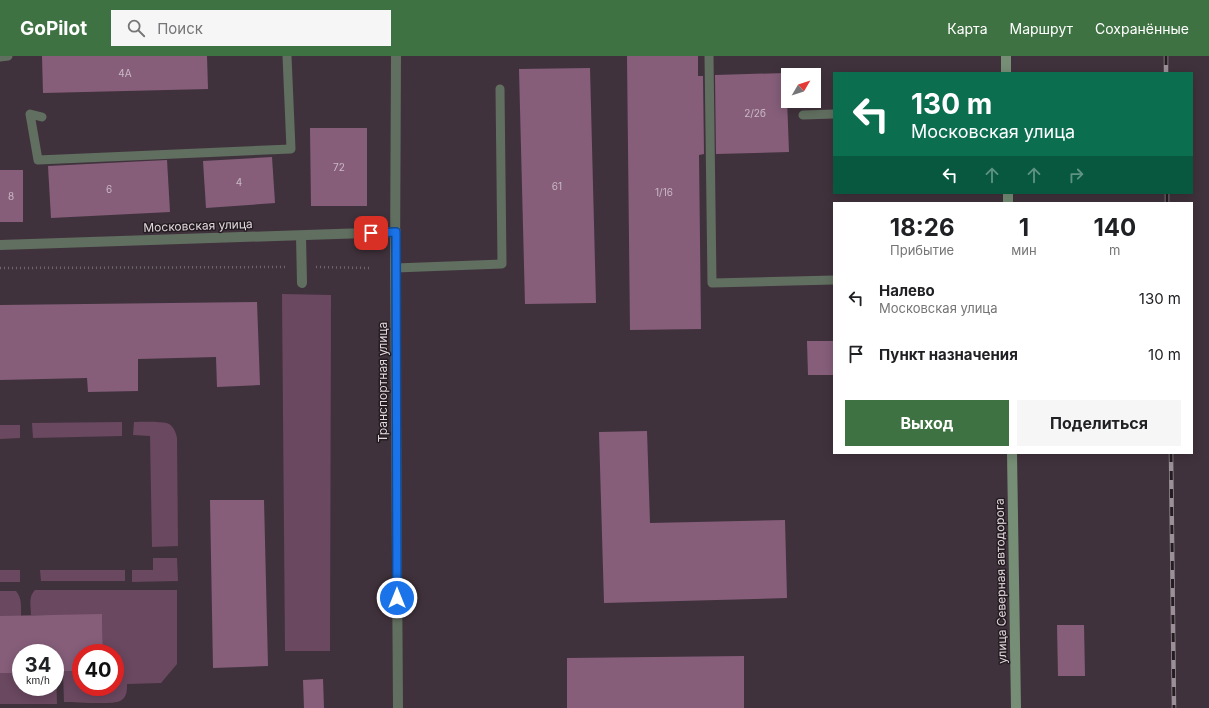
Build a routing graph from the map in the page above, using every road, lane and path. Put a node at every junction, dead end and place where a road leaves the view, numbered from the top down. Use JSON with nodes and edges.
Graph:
{"nodes":[{"id":1,"x":8,"y":56,"type":"edge"},
{"id":2,"x":287,"y":56,"type":"edge"},
{"id":3,"x":396,"y":56,"type":"edge"},
{"id":4,"x":709,"y":56,"type":"edge"},
{"id":5,"x":1006,"y":56,"type":"edge"},
{"id":6,"x":0,"y":57,"type":"edge"},
{"id":7,"x":1006,"y":72,"type":"edge"},
{"id":8,"x":500,"y":90,"type":"dead end"},
{"id":9,"x":833,"y":114,"type":"edge"},
{"id":10,"x":803,"y":115,"type":"dead end"},
{"id":11,"x":42,"y":117,"type":"dead end"},
{"id":12,"x":396,"y":232,"type":"junction"},
{"id":13,"x":300,"y":236,"type":"junction"},
{"id":14,"x":0,"y":245,"type":"edge"},
{"id":15,"x":302,"y":267,"type":"junction"},
{"id":16,"x":0,"y":268,"type":"edge"},
{"id":17,"x":369,"y":268,"type":"dead end"},
{"id":18,"x":395,"y":268,"type":"junction"},
{"id":19,"x":833,"y":280,"type":"edge"},
{"id":20,"x":302,"y":283,"type":"dead end"},
{"id":21,"x":1012,"y":454,"type":"edge"},
{"id":22,"x":398,"y":708,"type":"edge"},
{"id":23,"x":1016,"y":708,"type":"edge"}],
"edges":[{"from":1,"to":6,"type":"lane"},
{"from":2,"to":11,"type":"lane"},
{"from":3,"to":12,"type":"street","name":"Транспортная улица"},
{"from":4,"to":19,"type":"lane"},
{"from":5,"to":7,"type":"main road"},
{"from":8,"to":18,"type":"lane"},
{"from":9,"to":10,"type":"lane"},
{"from":12,"to":13,"type":"street","name":"Московская улица"},
{"from":12,"to":18,"type":"street","name":"Транспортная улица"},
{"from":13,"to":14,"type":"street","name":"Московская улица"},
{"from":13,"to":15,"type":"street"},
{"from":15,"to":16,"type":"path"},
{"from":15,"to":17,"type":"path"},
{"from":15,"to":20,"type":"street"},
{"from":18,"to":22,"type":"street","name":"Транспортная улица"},
{"from":21,"to":23,"type":"main road","name":"улица Северная автодорога"}]}
